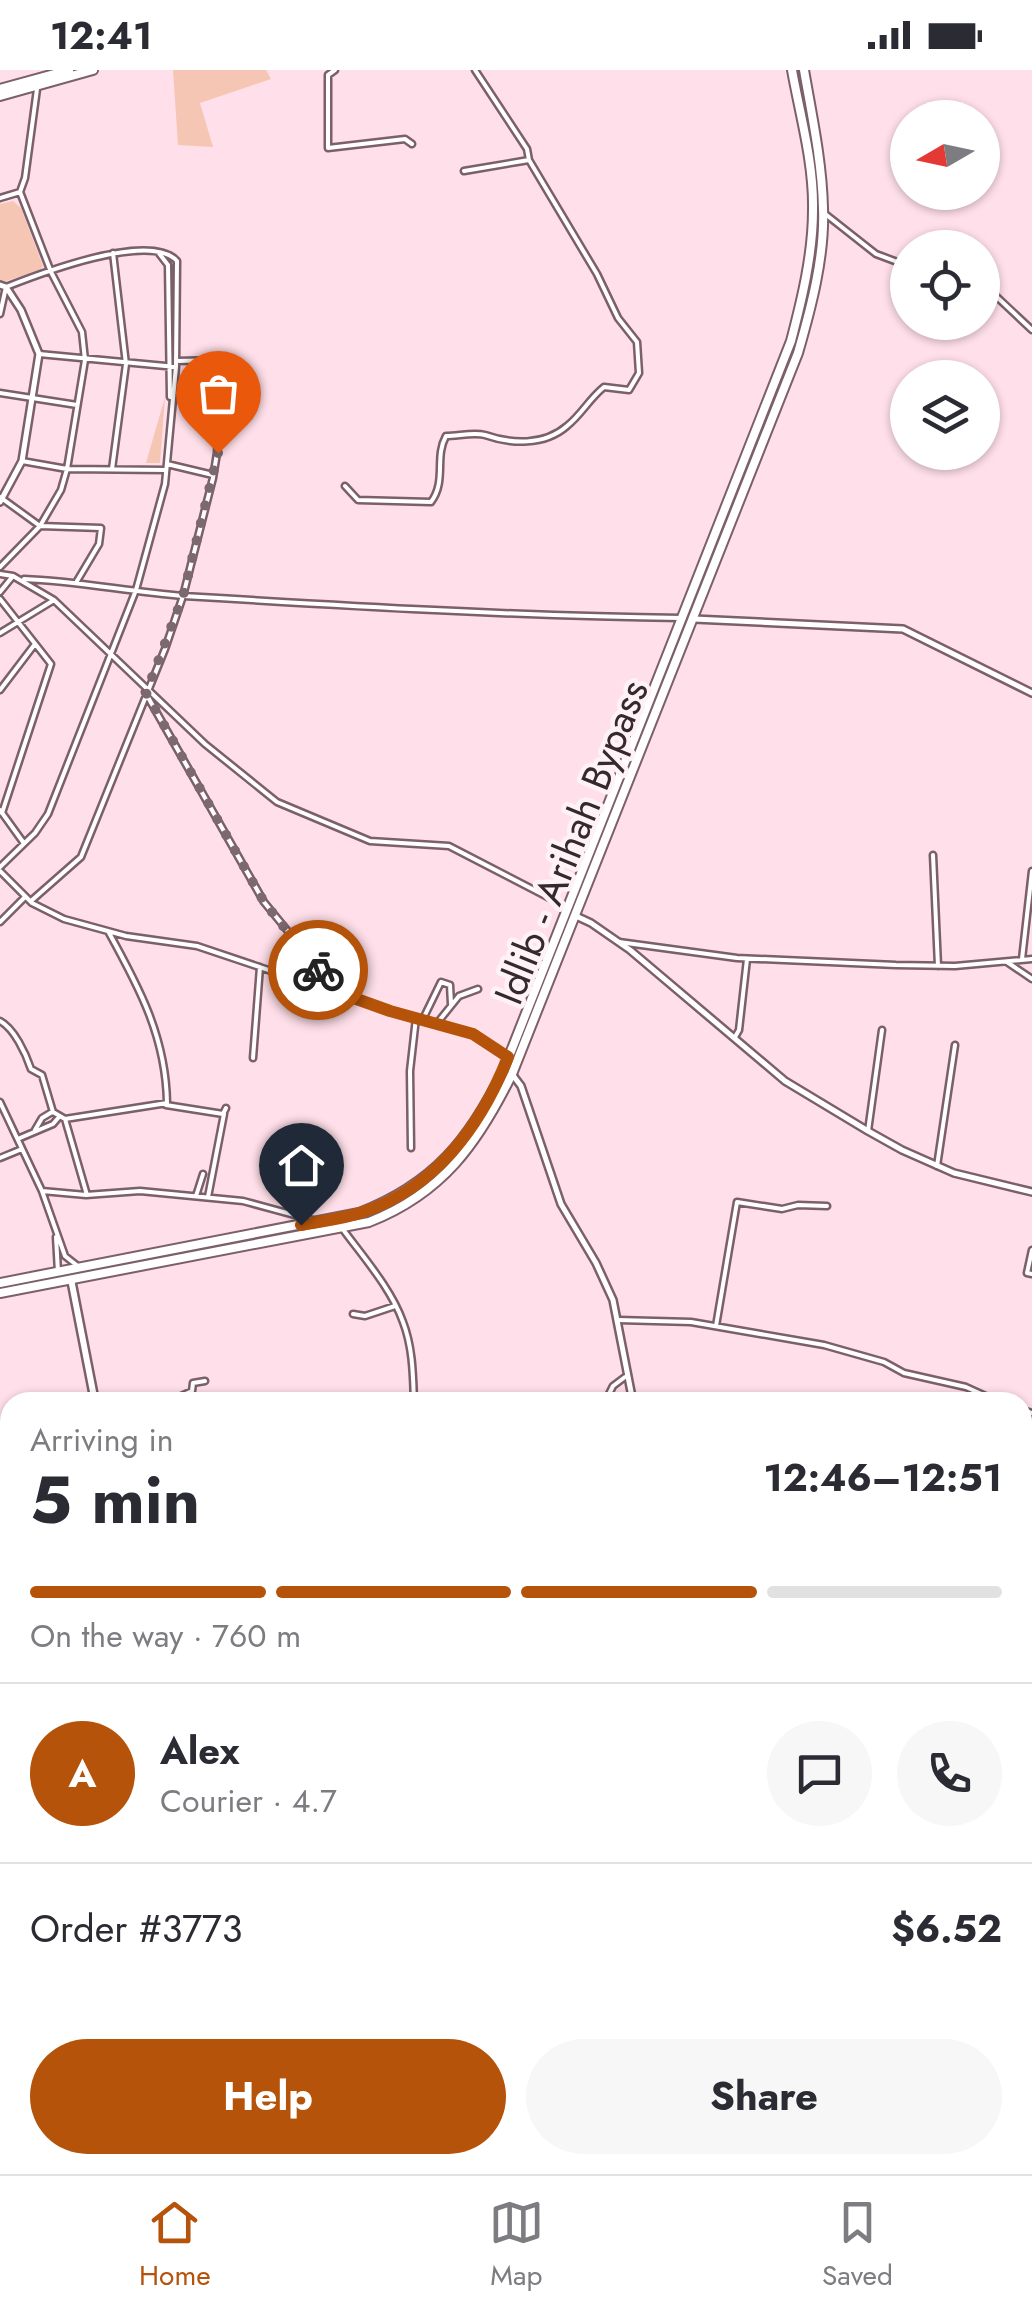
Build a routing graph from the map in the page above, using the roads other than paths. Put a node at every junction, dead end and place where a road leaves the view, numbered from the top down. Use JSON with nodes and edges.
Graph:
{"nodes":[{"id":1,"x":93,"y":70,"type":"edge"},
{"id":2,"x":335,"y":70,"type":"edge"},
{"id":3,"x":475,"y":70,"type":"edge"},
{"id":4,"x":792,"y":70,"type":"edge"},
{"id":5,"x":804,"y":70,"type":"edge"},
{"id":6,"x":52,"y":75,"type":"edge"},
{"id":7,"x":0,"y":93,"type":"edge"},
{"id":8,"x":412,"y":144,"type":"dead end"},
{"id":9,"x":530,"y":160,"type":"junction"},
{"id":10,"x":464,"y":170,"type":"dead end"},
{"id":11,"x":20,"y":192,"type":"junction"},
{"id":12,"x":0,"y":198,"type":"edge"},
{"id":13,"x":824,"y":212,"type":"junction"},
{"id":14,"x":158,"y":252,"type":"junction"},
{"id":15,"x":112,"y":253,"type":"junction"},
{"id":16,"x":890,"y":259,"type":"edge"},
{"id":17,"x":52,"y":272,"type":"junction"},
{"id":18,"x":3,"y":286,"type":"edge"},
{"id":19,"x":1000,"y":300,"type":"edge"},
{"id":20,"x":0,"y":314,"type":"edge"},
{"id":21,"x":1032,"y":330,"type":"edge"},
{"id":22,"x":39,"y":354,"type":"junction"},
{"id":23,"x":85,"y":360,"type":"junction"},
{"id":24,"x":126,"y":364,"type":"junction"},
{"id":25,"x":176,"y":364,"type":"junction"},
{"id":26,"x":169,"y":367,"type":"junction"},
{"id":27,"x":0,"y":393,"type":"edge"},
{"id":28,"x":34,"y":398,"type":"junction"},
{"id":29,"x":77,"y":405,"type":"junction"},
{"id":30,"x":171,"y":407,"type":"junction"},
{"id":31,"x":22,"y":460,"type":"junction"},
{"id":32,"x":166,"y":467,"type":"junction"},
{"id":33,"x":67,"y":469,"type":"junction"},
{"id":34,"x":112,"y":470,"type":"junction"},
{"id":35,"x":213,"y":475,"type":"junction"},
{"id":36,"x":345,"y":486,"type":"dead end"},
{"id":37,"x":1,"y":499,"type":"edge"},
{"id":38,"x":40,"y":526,"type":"junction"},
{"id":39,"x":0,"y":570,"type":"edge"},
{"id":40,"x":13,"y":576,"type":"junction"},
{"id":41,"x":20,"y":579,"type":"junction"},
{"id":42,"x":78,"y":581,"type":"junction"},
{"id":43,"x":136,"y":590,"type":"junction"},
{"id":44,"x":0,"y":592,"type":"edge"},
{"id":45,"x":183,"y":596,"type":"junction"},
{"id":46,"x":0,"y":599,"type":"edge"},
{"id":47,"x":54,"y":600,"type":"junction"},
{"id":48,"x":686,"y":619,"type":"junction"},
{"id":49,"x":16,"y":621,"type":"junction"},
{"id":50,"x":0,"y":633,"type":"edge"},
{"id":51,"x":35,"y":644,"type":"junction"},
{"id":52,"x":112,"y":654,"type":"junction"},
{"id":53,"x":0,"y":690,"type":"edge"},
{"id":54,"x":146,"y":691,"type":"junction"},
{"id":55,"x":1032,"y":692,"type":"edge"},
{"id":56,"x":1,"y":812,"type":"edge"},
{"id":57,"x":23,"y":842,"type":"junction"},
{"id":58,"x":933,"y":856,"type":"dead end"},
{"id":59,"x":0,"y":869,"type":"edge"},
{"id":60,"x":1032,"y":871,"type":"edge"},
{"id":61,"x":28,"y":899,"type":"junction"},
{"id":62,"x":570,"y":911,"type":"junction"},
{"id":63,"x":0,"y":922,"type":"edge"},
{"id":64,"x":108,"y":930,"type":"junction"},
{"id":65,"x":619,"y":942,"type":"junction"},
{"id":66,"x":747,"y":958,"type":"junction"},
{"id":67,"x":1032,"y":958,"type":"edge"},
{"id":68,"x":1022,"y":959,"type":"junction"},
{"id":69,"x":1007,"y":962,"type":"junction"},
{"id":70,"x":938,"y":966,"type":"junction"},
{"id":71,"x":260,"y":967,"type":"junction"},
{"id":72,"x":1032,"y":979,"type":"edge"},
{"id":73,"x":540,"y":987,"type":"junction"},
{"id":74,"x":478,"y":989,"type":"dead end"},
{"id":75,"x":337,"y":992,"type":"junction"},
{"id":76,"x":451,"y":1004,"type":"junction"},
{"id":77,"x":419,"y":1019,"type":"junction"},
{"id":78,"x":0,"y":1021,"type":"edge"},
{"id":79,"x":438,"y":1022,"type":"junction"},
{"id":80,"x":882,"y":1030,"type":"dead end"},
{"id":81,"x":735,"y":1037,"type":"junction"},
{"id":82,"x":954,"y":1045,"type":"dead end"},
{"id":83,"x":508,"y":1057,"type":"junction"},
{"id":84,"x":253,"y":1058,"type":"dead end"},
{"id":85,"x":512,"y":1074,"type":"junction"},
{"id":86,"x":0,"y":1102,"type":"edge"},
{"id":87,"x":166,"y":1106,"type":"junction"},
{"id":88,"x":53,"y":1112,"type":"junction"},
{"id":89,"x":62,"y":1118,"type":"junction"},
{"id":90,"x":35,"y":1130,"type":"junction"},
{"id":91,"x":868,"y":1131,"type":"junction"},
{"id":92,"x":18,"y":1139,"type":"junction"},
{"id":93,"x":411,"y":1148,"type":"dead end"},
{"id":94,"x":22,"y":1149,"type":"junction"},
{"id":95,"x":0,"y":1158,"type":"edge"},
{"id":96,"x":937,"y":1166,"type":"junction"},
{"id":97,"x":203,"y":1174,"type":"dead end"},
{"id":98,"x":42,"y":1191,"type":"junction"},
{"id":99,"x":1032,"y":1192,"type":"edge"},
{"id":100,"x":88,"y":1195,"type":"junction"},
{"id":101,"x":196,"y":1196,"type":"junction"},
{"id":102,"x":208,"y":1198,"type":"junction"},
{"id":103,"x":827,"y":1206,"type":"dead end"},
{"id":104,"x":317,"y":1222,"type":"junction"},
{"id":105,"x":54,"y":1227,"type":"junction"},
{"id":106,"x":342,"y":1228,"type":"junction"},
{"id":107,"x":1032,"y":1250,"type":"edge"},
{"id":108,"x":112,"y":1267,"type":"junction"},
{"id":109,"x":80,"y":1268,"type":"junction"},
{"id":110,"x":58,"y":1272,"type":"junction"},
{"id":111,"x":1032,"y":1274,"type":"edge"},
{"id":112,"x":71,"y":1279,"type":"junction"},
{"id":113,"x":0,"y":1284,"type":"edge"},
{"id":114,"x":0,"y":1293,"type":"edge"},
{"id":115,"x":395,"y":1306,"type":"junction"},
{"id":116,"x":353,"y":1314,"type":"dead end"},
{"id":117,"x":618,"y":1320,"type":"junction"},
{"id":118,"x":716,"y":1326,"type":"junction"},
{"id":119,"x":625,"y":1376,"type":"junction"},
{"id":120,"x":205,"y":1381,"type":"dead end"},
{"id":121,"x":93,"y":1392,"type":"edge"},
{"id":122,"x":190,"y":1392,"type":"edge"},
{"id":123,"x":413,"y":1392,"type":"edge"},
{"id":124,"x":610,"y":1392,"type":"edge"},
{"id":125,"x":630,"y":1392,"type":"edge"},
{"id":126,"x":977,"y":1392,"type":"edge"}],
"edges":[{"from":1,"to":6,"type":"main road"},
{"from":2,"to":8,"type":"street"},
{"from":3,"to":9,"type":"street"},
{"from":4,"to":48,"type":"main road","name":"Idlib - Arihah Bypass"},
{"from":5,"to":13,"type":"main road","name":"Idlib - Arihah Bypass"},
{"from":6,"to":7,"type":"main road"},
{"from":6,"to":11,"type":"street"},
{"from":9,"to":10,"type":"street"},
{"from":9,"to":36,"type":"street"},
{"from":11,"to":12,"type":"street"},
{"from":11,"to":17,"type":"street"},
{"from":13,"to":16,"type":"street"},
{"from":13,"to":48,"type":"main road","name":"Idlib - Arihah Bypass"},
{"from":14,"to":15,"type":"street"},
{"from":14,"to":25,"type":"street"},
{"from":14,"to":26,"type":"street"},
{"from":15,"to":17,"type":"street"},
{"from":15,"to":24,"type":"street"},
{"from":17,"to":18,"type":"street"},
{"from":17,"to":23,"type":"street"},
{"from":18,"to":20,"type":"street"},
{"from":18,"to":22,"type":"street"},
{"from":19,"to":21,"type":"street"},
{"from":22,"to":23,"type":"street"},
{"from":22,"to":28,"type":"street"},
{"from":23,"to":24,"type":"street"},
{"from":23,"to":29,"type":"street"},
{"from":24,"to":26,"type":"street"},
{"from":24,"to":34,"type":"street"},
{"from":25,"to":26,"type":"street"},
{"from":25,"to":30,"type":"street"},
{"from":25,"to":35,"type":"street"},
{"from":26,"to":30,"type":"street"},
{"from":27,"to":28,"type":"street"},
{"from":28,"to":29,"type":"street"},
{"from":28,"to":31,"type":"street"},
{"from":29,"to":33,"type":"street"},
{"from":30,"to":32,"type":"street"},
{"from":31,"to":33,"type":"street"},
{"from":31,"to":37,"type":"street"},
{"from":32,"to":34,"type":"street"},
{"from":32,"to":35,"type":"street"},
{"from":32,"to":43,"type":"street"},
{"from":33,"to":34,"type":"street"},
{"from":33,"to":38,"type":"street"},
{"from":35,"to":45,"type":"street"},
{"from":37,"to":38,"type":"street"},
{"from":38,"to":39,"type":"street"},
{"from":38,"to":42,"type":"street"},
{"from":39,"to":40,"type":"street"},
{"from":40,"to":41,"type":"street"},
{"from":40,"to":44,"type":"street"},
{"from":41,"to":42,"type":"street"},
{"from":41,"to":47,"type":"street"},
{"from":42,"to":43,"type":"street"},
{"from":43,"to":45,"type":"street"},
{"from":43,"to":52,"type":"street"},
{"from":45,"to":48,"type":"street"},
{"from":45,"to":54,"type":"street"},
{"from":46,"to":49,"type":"street"},
{"from":47,"to":49,"type":"street"},
{"from":47,"to":52,"type":"street"},
{"from":48,"to":55,"type":"street"},
{"from":48,"to":62,"type":"main road","name":"Idlib - Arihah Bypass"},
{"from":49,"to":50,"type":"street"},
{"from":49,"to":51,"type":"street"},
{"from":51,"to":53,"type":"street"},
{"from":51,"to":56,"type":"street"},
{"from":52,"to":54,"type":"street"},
{"from":52,"to":57,"type":"street"},
{"from":54,"to":61,"type":"street"},
{"from":54,"to":62,"type":"street"},
{"from":54,"to":75,"type":"street"},
{"from":56,"to":57,"type":"street"},
{"from":57,"to":59,"type":"street"},
{"from":58,"to":70,"type":"street"},
{"from":59,"to":61,"type":"street"},
{"from":60,"to":68,"type":"street"},
{"from":61,"to":63,"type":"street"},
{"from":61,"to":64,"type":"street"},
{"from":62,"to":65,"type":"street"},
{"from":62,"to":73,"type":"main road","name":"Idlib - Arihah Bypass"},
{"from":64,"to":71,"type":"street"},
{"from":64,"to":87,"type":"street"},
{"from":65,"to":66,"type":"street"},
{"from":65,"to":81,"type":"street"},
{"from":66,"to":70,"type":"street"},
{"from":66,"to":81,"type":"street"},
{"from":67,"to":68,"type":"street"},
{"from":68,"to":69,"type":"street"},
{"from":69,"to":70,"type":"street"},
{"from":69,"to":72,"type":"street"},
{"from":71,"to":75,"type":"street"},
{"from":71,"to":84,"type":"street"},
{"from":73,"to":83,"type":"main road","name":"Idlib - Arihah Bypass"},
{"from":73,"to":85,"type":"main road","name":"Idlib - Arihah Bypass"},
{"from":74,"to":76,"type":"street"},
{"from":75,"to":77,"type":"street"},
{"from":76,"to":77,"type":"street"},
{"from":76,"to":79,"type":"street"},
{"from":77,"to":79,"type":"street"},
{"from":77,"to":93,"type":"street"},
{"from":78,"to":88,"type":"street"},
{"from":79,"to":83,"type":"street"},
{"from":80,"to":91,"type":"street"},
{"from":81,"to":91,"type":"street"},
{"from":82,"to":96,"type":"street"},
{"from":83,"to":104,"type":"main road","name":"Idlib - Arihah Bypass"},
{"from":85,"to":106,"type":"main road","name":"Idlib - Arihah Bypass"},
{"from":85,"to":117,"type":"street"},
{"from":86,"to":92,"type":"street"},
{"from":87,"to":89,"type":"street"},
{"from":87,"to":102,"type":"street"},
{"from":88,"to":89,"type":"street"},
{"from":88,"to":90,"type":"street"},
{"from":89,"to":90,"type":"street"},
{"from":89,"to":100,"type":"street"},
{"from":90,"to":92,"type":"street"},
{"from":91,"to":96,"type":"street"},
{"from":92,"to":94,"type":"street"},
{"from":94,"to":95,"type":"street"},
{"from":94,"to":98,"type":"street"},
{"from":96,"to":99,"type":"street"},
{"from":97,"to":101,"type":"street"},
{"from":98,"to":100,"type":"street"},
{"from":98,"to":105,"type":"street"},
{"from":100,"to":101,"type":"street"},
{"from":101,"to":102,"type":"street"},
{"from":102,"to":104,"type":"street"},
{"from":103,"to":118,"type":"street"},
{"from":104,"to":108,"type":"main road","name":"Idlib - Arihah Bypass"},
{"from":105,"to":109,"type":"street"},
{"from":105,"to":110,"type":"street"},
{"from":106,"to":108,"type":"main road","name":"Idlib - Arihah Bypass"},
{"from":106,"to":115,"type":"street"},
{"from":107,"to":111,"type":"street"},
{"from":108,"to":109,"type":"main road","name":"Idlib - Arihah Bypass"},
{"from":108,"to":112,"type":"main road","name":"Idlib - Arihah Bypass"},
{"from":109,"to":110,"type":"main road","name":"Idlib - Arihah Bypass"},
{"from":110,"to":113,"type":"main road","name":"Idlib - Arihah Bypass"},
{"from":112,"to":114,"type":"main road","name":"Idlib - Arihah Bypass"},
{"from":112,"to":121,"type":"main road"},
{"from":115,"to":116,"type":"street"},
{"from":115,"to":123,"type":"street"},
{"from":117,"to":118,"type":"street"},
{"from":117,"to":119,"type":"street"},
{"from":118,"to":126,"type":"street"},
{"from":119,"to":124,"type":"street"},
{"from":119,"to":125,"type":"street"},
{"from":120,"to":122,"type":"street"}]}
